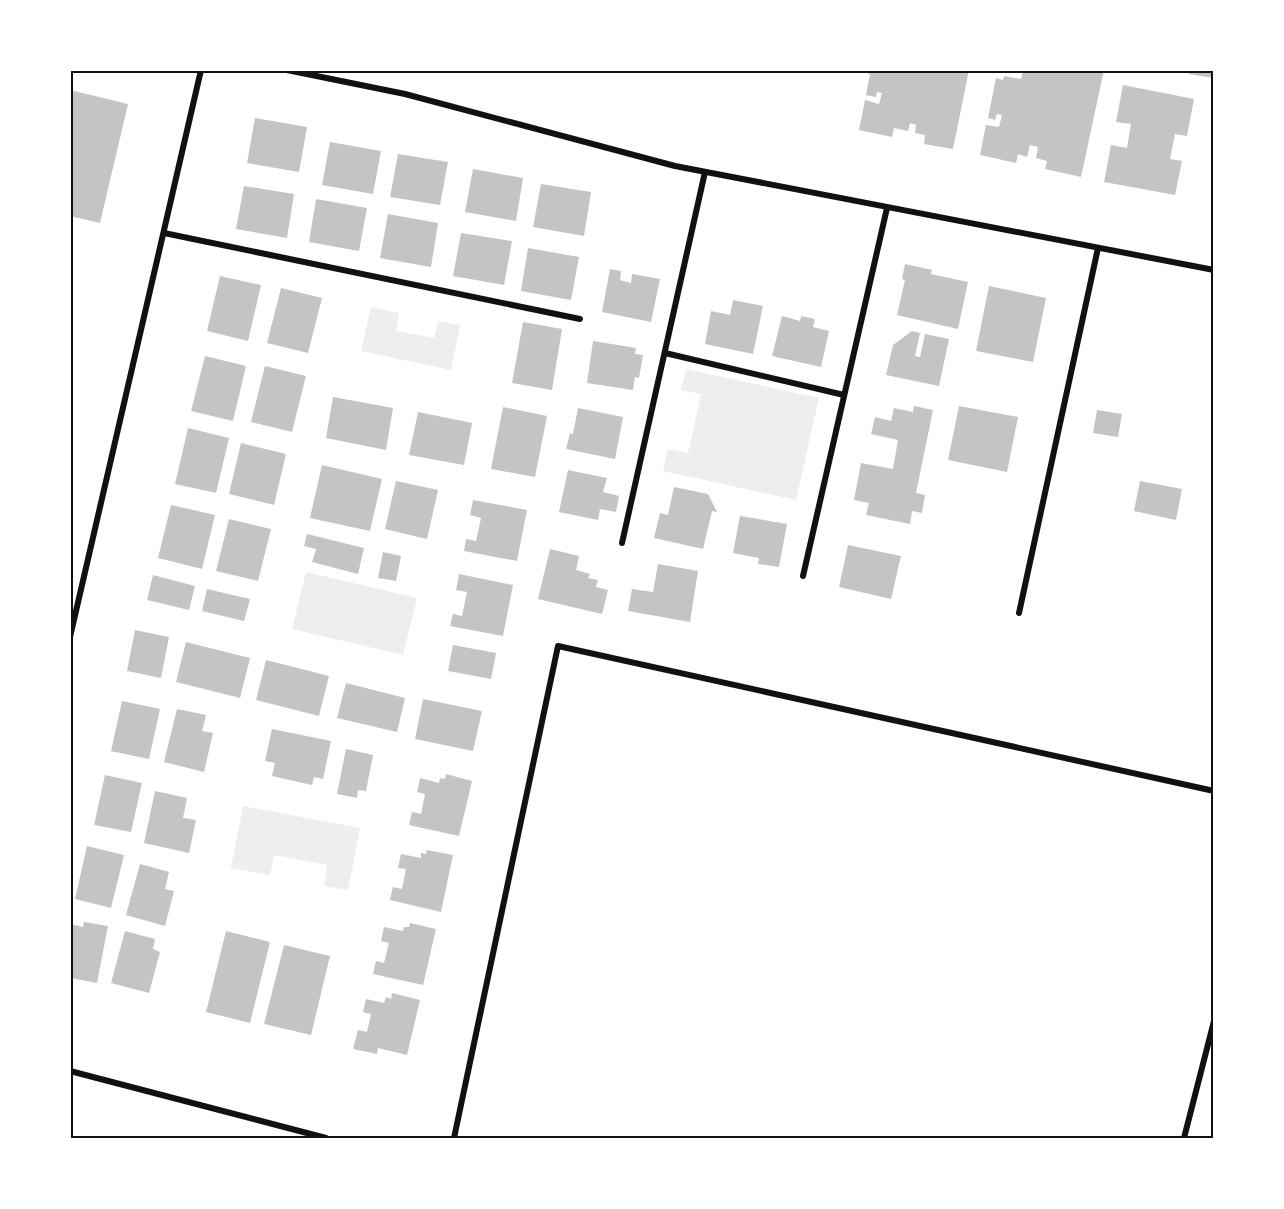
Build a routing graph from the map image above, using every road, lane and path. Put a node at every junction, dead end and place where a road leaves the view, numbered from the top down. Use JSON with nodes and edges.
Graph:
{"nodes":[{"id":1,"x":201,"y":70,"type":"edge"},
{"id":2,"x":287,"y":70,"type":"edge"},
{"id":3,"x":705,"y":172,"type":"junction"},
{"id":4,"x":887,"y":208,"type":"junction"},
{"id":5,"x":164,"y":233,"type":"junction"},
{"id":6,"x":1098,"y":248,"type":"junction"},
{"id":7,"x":1214,"y":270,"type":"edge"},
{"id":8,"x":580,"y":319,"type":"dead end"},
{"id":9,"x":665,"y":353,"type":"junction"},
{"id":10,"x":844,"y":395,"type":"junction"},
{"id":11,"x":622,"y":543,"type":"dead end"},
{"id":12,"x":803,"y":576,"type":"dead end"},
{"id":13,"x":1019,"y":613,"type":"dead end"},
{"id":14,"x":70,"y":637,"type":"edge"},
{"id":15,"x":1214,"y":791,"type":"edge"},
{"id":16,"x":1214,"y":1021,"type":"edge"},
{"id":17,"x":70,"y":1071,"type":"edge"},
{"id":18,"x":326,"y":1138,"type":"edge"},
{"id":19,"x":454,"y":1138,"type":"edge"},
{"id":20,"x":1184,"y":1138,"type":"edge"}],
"edges":[{"from":1,"to":5,"type":"street"},
{"from":2,"to":3,"type":"street"},
{"from":3,"to":4,"type":"street"},
{"from":3,"to":9,"type":"street"},
{"from":4,"to":6,"type":"street"},
{"from":4,"to":10,"type":"street"},
{"from":5,"to":8,"type":"street"},
{"from":5,"to":14,"type":"street"},
{"from":6,"to":7,"type":"street"},
{"from":6,"to":13,"type":"street"},
{"from":9,"to":10,"type":"street"},
{"from":9,"to":11,"type":"street"},
{"from":10,"to":12,"type":"street"},
{"from":15,"to":19,"type":"street"},
{"from":16,"to":20,"type":"street"},
{"from":17,"to":18,"type":"street"}]}
